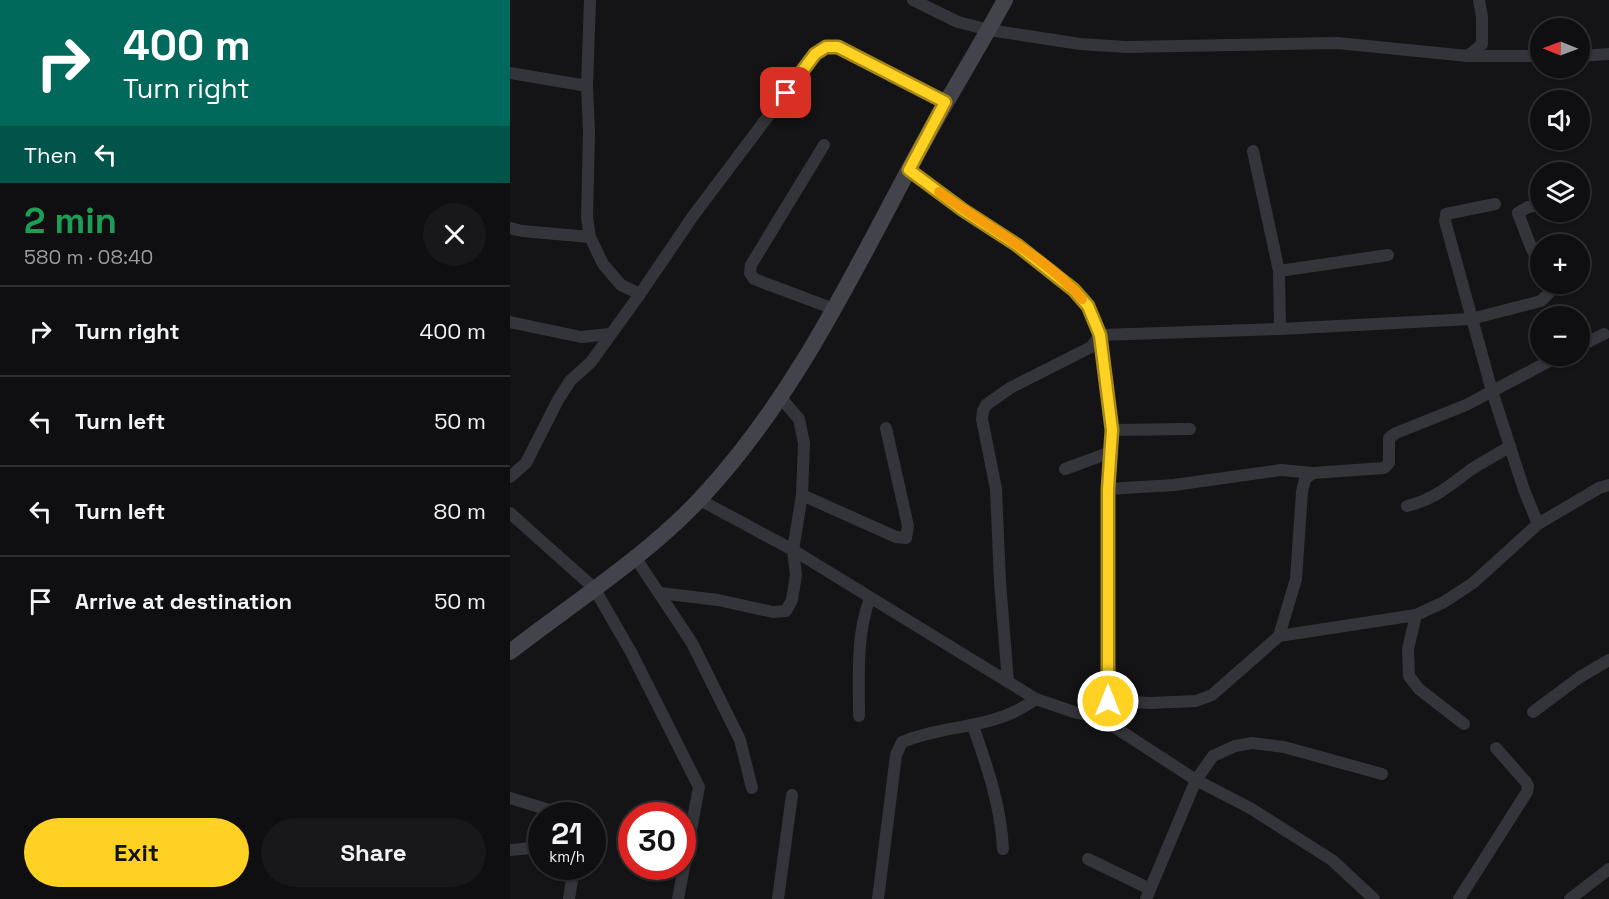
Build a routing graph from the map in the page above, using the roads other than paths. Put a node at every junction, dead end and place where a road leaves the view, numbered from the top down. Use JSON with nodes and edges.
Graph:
{"nodes":[{"id":1,"x":591,"y":0,"type":"edge"},
{"id":2,"x":913,"y":0,"type":"edge"},
{"id":3,"x":1005,"y":0,"type":"edge"},
{"id":4,"x":1479,"y":0,"type":"edge"},
{"id":5,"x":989,"y":30,"type":"junction"},
{"id":6,"x":1609,"y":54,"type":"edge"},
{"id":7,"x":1590,"y":55,"type":"edge"},
{"id":8,"x":1468,"y":56,"type":"junction"},
{"id":9,"x":1530,"y":56,"type":"edge"},
{"id":10,"x":510,"y":73,"type":"edge"},
{"id":11,"x":588,"y":86,"type":"junction"},
{"id":12,"x":945,"y":102,"type":"junction"},
{"id":13,"x":824,"y":145,"type":"dead end"},
{"id":14,"x":1252,"y":151,"type":"dead end"},
{"id":15,"x":909,"y":170,"type":"junction"},
{"id":16,"x":1495,"y":204,"type":"dead end"},
{"id":17,"x":1530,"y":207,"type":"edge"},
{"id":18,"x":510,"y":228,"type":"edge"},
{"id":19,"x":590,"y":237,"type":"junction"},
{"id":20,"x":1530,"y":244,"type":"edge"},
{"id":21,"x":1388,"y":255,"type":"dead end"},
{"id":22,"x":1279,"y":271,"type":"junction"},
{"id":23,"x":640,"y":294,"type":"junction"},
{"id":24,"x":1548,"y":294,"type":"edge"},
{"id":25,"x":834,"y":309,"type":"junction"},
{"id":26,"x":1472,"y":319,"type":"junction"},
{"id":27,"x":510,"y":322,"type":"edge"},
{"id":28,"x":1280,"y":329,"type":"junction"},
{"id":29,"x":610,"y":334,"type":"junction"},
{"id":30,"x":1604,"y":334,"type":"dead end"},
{"id":31,"x":1100,"y":335,"type":"junction"},
{"id":32,"x":1590,"y":341,"type":"edge"},
{"id":33,"x":1540,"y":366,"type":"edge"},
{"id":34,"x":1492,"y":392,"type":"junction"},
{"id":35,"x":781,"y":398,"type":"junction"},
{"id":36,"x":885,"y":428,"type":"dead end"},
{"id":37,"x":1190,"y":429,"type":"dead end"},
{"id":38,"x":1112,"y":430,"type":"junction"},
{"id":39,"x":1510,"y":447,"type":"junction"},
{"id":40,"x":1111,"y":452,"type":"junction"},
{"id":41,"x":1065,"y":469,"type":"dead end"},
{"id":42,"x":1313,"y":473,"type":"junction"},
{"id":43,"x":510,"y":477,"type":"edge"},
{"id":44,"x":1609,"y":485,"type":"edge"},
{"id":45,"x":1108,"y":489,"type":"junction"},
{"id":46,"x":801,"y":495,"type":"junction"},
{"id":47,"x":700,"y":500,"type":"junction"},
{"id":48,"x":1407,"y":506,"type":"dead end"},
{"id":49,"x":510,"y":513,"type":"edge"},
{"id":50,"x":1538,"y":524,"type":"junction"},
{"id":51,"x":793,"y":550,"type":"junction"},
{"id":52,"x":635,"y":557,"type":"junction"},
{"id":53,"x":594,"y":588,"type":"junction"},
{"id":54,"x":660,"y":594,"type":"junction"},
{"id":55,"x":870,"y":598,"type":"junction"},
{"id":56,"x":1416,"y":615,"type":"junction"},
{"id":57,"x":1279,"y":636,"type":"junction"},
{"id":58,"x":510,"y":652,"type":"edge"},
{"id":59,"x":1609,"y":660,"type":"edge"},
{"id":60,"x":1008,"y":682,"type":"junction"},
{"id":61,"x":1036,"y":699,"type":"junction"},
{"id":62,"x":1108,"y":701,"type":"junction"},
{"id":63,"x":1533,"y":712,"type":"dead end"},
{"id":64,"x":859,"y":716,"type":"dead end"},
{"id":65,"x":1099,"y":717,"type":"junction"},
{"id":66,"x":1464,"y":724,"type":"dead end"},
{"id":67,"x":972,"y":726,"type":"junction"},
{"id":68,"x":1496,"y":748,"type":"dead end"},
{"id":69,"x":1382,"y":774,"type":"dead end"},
{"id":70,"x":1196,"y":780,"type":"junction"},
{"id":71,"x":752,"y":788,"type":"dead end"},
{"id":72,"x":792,"y":795,"type":"dead end"},
{"id":73,"x":510,"y":798,"type":"edge"},
{"id":74,"x":528,"y":803,"type":"edge"},
{"id":75,"x":528,"y":848,"type":"edge"},
{"id":76,"x":1003,"y":849,"type":"dead end"},
{"id":77,"x":510,"y":850,"type":"edge"},
{"id":78,"x":1088,"y":859,"type":"dead end"},
{"id":79,"x":1609,"y":869,"type":"edge"},
{"id":80,"x":572,"y":880,"type":"edge"},
{"id":81,"x":1148,"y":894,"type":"edge"},
{"id":82,"x":569,"y":899,"type":"edge"},
{"id":83,"x":678,"y":899,"type":"edge"},
{"id":84,"x":778,"y":899,"type":"edge"},
{"id":85,"x":878,"y":899,"type":"edge"},
{"id":86,"x":1374,"y":899,"type":"edge"},
{"id":87,"x":1459,"y":899,"type":"edge"},
{"id":88,"x":1570,"y":899,"type":"edge"}],
"edges":[{"from":1,"to":11,"type":"street"},
{"from":2,"to":5,"type":"street"},
{"from":3,"to":5,"type":"street"},
{"from":4,"to":8,"type":"street"},
{"from":5,"to":8,"type":"street"},
{"from":5,"to":12,"type":"street"},
{"from":6,"to":7,"type":"street"},
{"from":8,"to":9,"type":"street"},
{"from":10,"to":11,"type":"street"},
{"from":11,"to":19,"type":"street"},
{"from":12,"to":15,"type":"street"},
{"from":12,"to":23,"type":"street"},
{"from":13,"to":25,"type":"street"},
{"from":14,"to":22,"type":"street"},
{"from":15,"to":25,"type":"street"},
{"from":15,"to":31,"type":"street"},
{"from":16,"to":26,"type":"street"},
{"from":17,"to":20,"type":"street"},
{"from":18,"to":19,"type":"street"},
{"from":19,"to":23,"type":"street"},
{"from":21,"to":22,"type":"street"},
{"from":22,"to":28,"type":"street"},
{"from":23,"to":29,"type":"street"},
{"from":24,"to":26,"type":"street"},
{"from":25,"to":35,"type":"street"},
{"from":26,"to":28,"type":"street"},
{"from":26,"to":34,"type":"street"},
{"from":27,"to":29,"type":"street"},
{"from":28,"to":31,"type":"street"},
{"from":29,"to":43,"type":"street"},
{"from":30,"to":32,"type":"street"},
{"from":31,"to":38,"type":"street"},
{"from":31,"to":60,"type":"street"},
{"from":33,"to":34,"type":"street"},
{"from":34,"to":39,"type":"street"},
{"from":34,"to":42,"type":"street"},
{"from":35,"to":46,"type":"street"},
{"from":35,"to":47,"type":"street"},
{"from":36,"to":46,"type":"street"},
{"from":37,"to":38,"type":"street"},
{"from":38,"to":40,"type":"street"},
{"from":39,"to":48,"type":"street"},
{"from":39,"to":50,"type":"street"},
{"from":40,"to":41,"type":"street"},
{"from":40,"to":45,"type":"street"},
{"from":42,"to":45,"type":"street"},
{"from":42,"to":57,"type":"street"},
{"from":44,"to":50,"type":"street"},
{"from":45,"to":62,"type":"street"},
{"from":46,"to":51,"type":"street"},
{"from":47,"to":51,"type":"street"},
{"from":47,"to":52,"type":"street"},
{"from":49,"to":53,"type":"street"},
{"from":50,"to":56,"type":"street"},
{"from":51,"to":54,"type":"street"},
{"from":51,"to":55,"type":"street"},
{"from":52,"to":53,"type":"street"},
{"from":52,"to":54,"type":"street"},
{"from":53,"to":58,"type":"street"},
{"from":53,"to":83,"type":"street"},
{"from":54,"to":71,"type":"street"},
{"from":55,"to":60,"type":"street"},
{"from":55,"to":64,"type":"street"},
{"from":56,"to":57,"type":"street"},
{"from":56,"to":66,"type":"street"},
{"from":57,"to":62,"type":"street"},
{"from":59,"to":63,"type":"street"},
{"from":60,"to":61,"type":"street"},
{"from":61,"to":65,"type":"street"},
{"from":61,"to":67,"type":"street"},
{"from":62,"to":65,"type":"street"},
{"from":65,"to":70,"type":"street"},
{"from":67,"to":76,"type":"street"},
{"from":67,"to":85,"type":"street"},
{"from":68,"to":87,"type":"street"},
{"from":69,"to":70,"type":"street"},
{"from":70,"to":81,"type":"street"},
{"from":70,"to":86,"type":"street"},
{"from":72,"to":84,"type":"street"},
{"from":73,"to":74,"type":"street"},
{"from":75,"to":77,"type":"street"},
{"from":78,"to":81,"type":"street"},
{"from":79,"to":88,"type":"street"},
{"from":80,"to":82,"type":"street"}]}
